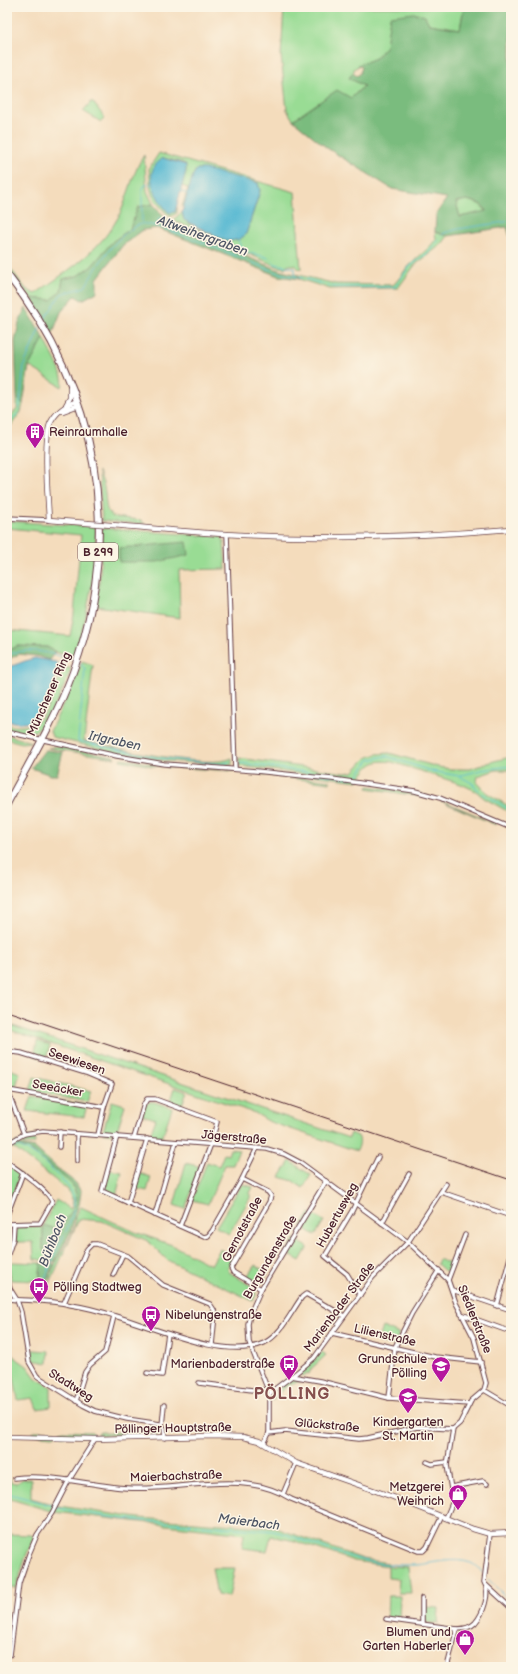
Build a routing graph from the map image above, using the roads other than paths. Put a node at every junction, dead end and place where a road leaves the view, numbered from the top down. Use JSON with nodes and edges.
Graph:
{"nodes":[{"id":1,"x":7,"y":274,"type":"edge"},
{"id":2,"x":69,"y":378,"type":"junction"},
{"id":3,"x":78,"y":403,"type":"junction"},
{"id":4,"x":66,"y":406,"type":"junction"},
{"id":5,"x":59,"y":412,"type":"junction"},
{"id":6,"x":7,"y":518,"type":"edge"},
{"id":7,"x":49,"y":520,"type":"junction"},
{"id":8,"x":511,"y":529,"type":"edge"},
{"id":9,"x":227,"y":534,"type":"junction"},
{"id":10,"x":7,"y":732,"type":"edge"},
{"id":11,"x":41,"y":739,"type":"junction"},
{"id":12,"x":235,"y":769,"type":"junction"},
{"id":13,"x":7,"y":804,"type":"edge"},
{"id":14,"x":511,"y":828,"type":"edge"},
{"id":15,"x":7,"y":1055,"type":"edge"},
{"id":16,"x":7,"y":1089,"type":"edge"},
{"id":17,"x":104,"y":1107,"type":"junction"},
{"id":18,"x":60,"y":1132,"type":"junction"},
{"id":19,"x":24,"y":1134,"type":"junction"},
{"id":20,"x":77,"y":1134,"type":"junction"},
{"id":21,"x":98,"y":1135,"type":"junction"},
{"id":22,"x":117,"y":1136,"type":"junction"},
{"id":23,"x":134,"y":1138,"type":"junction"},
{"id":24,"x":147,"y":1139,"type":"junction"},
{"id":25,"x":176,"y":1142,"type":"junction"},
{"id":26,"x":7,"y":1144,"type":"edge"},
{"id":27,"x":211,"y":1144,"type":"junction"},
{"id":28,"x":59,"y":1147,"type":"dead end"},
{"id":29,"x":257,"y":1148,"type":"junction"},
{"id":30,"x":378,"y":1157,"type":"dead end"},
{"id":31,"x":77,"y":1161,"type":"dead end"},
{"id":32,"x":7,"y":1162,"type":"edge"},
{"id":33,"x":22,"y":1172,"type":"junction"},
{"id":34,"x":409,"y":1174,"type":"dead end"},
{"id":35,"x":242,"y":1179,"type":"junction"},
{"id":36,"x":326,"y":1181,"type":"junction"},
{"id":37,"x":446,"y":1184,"type":"dead end"},
{"id":38,"x":441,"y":1192,"type":"junction"},
{"id":39,"x":128,"y":1203,"type":"junction"},
{"id":40,"x":356,"y":1203,"type":"junction"},
{"id":41,"x":7,"y":1215,"type":"edge"},
{"id":42,"x":155,"y":1215,"type":"junction"},
{"id":43,"x":511,"y":1216,"type":"edge"},
{"id":44,"x":382,"y":1223,"type":"junction"},
{"id":45,"x":7,"y":1224,"type":"edge"},
{"id":46,"x":14,"y":1224,"type":"junction"},
{"id":47,"x":180,"y":1226,"type":"junction"},
{"id":48,"x":465,"y":1234,"type":"dead end"},
{"id":49,"x":408,"y":1242,"type":"junction"},
{"id":50,"x":123,"y":1254,"type":"junction"},
{"id":51,"x":511,"y":1254,"type":"edge"},
{"id":52,"x":7,"y":1257,"type":"edge"},
{"id":53,"x":439,"y":1270,"type":"junction"},
{"id":54,"x":114,"y":1275,"type":"dead end"},
{"id":55,"x":7,"y":1276,"type":"edge"},
{"id":56,"x":448,"y":1280,"type":"junction"},
{"id":57,"x":261,"y":1289,"type":"junction"},
{"id":58,"x":452,"y":1290,"type":"junction"},
{"id":59,"x":360,"y":1295,"type":"junction"},
{"id":60,"x":7,"y":1299,"type":"edge"},
{"id":61,"x":17,"y":1300,"type":"junction"},
{"id":62,"x":64,"y":1304,"type":"junction"},
{"id":63,"x":497,"y":1306,"type":"junction"},
{"id":64,"x":511,"y":1310,"type":"edge"},
{"id":65,"x":461,"y":1314,"type":"junction"},
{"id":66,"x":114,"y":1316,"type":"junction"},
{"id":67,"x":344,"y":1316,"type":"junction"},
{"id":68,"x":511,"y":1332,"type":"edge"},
{"id":69,"x":332,"y":1333,"type":"junction"},
{"id":70,"x":168,"y":1334,"type":"junction"},
{"id":71,"x":212,"y":1345,"type":"junction"},
{"id":72,"x":395,"y":1347,"type":"junction"},
{"id":73,"x":251,"y":1348,"type":"junction"},
{"id":74,"x":482,"y":1362,"type":"junction"},
{"id":75,"x":147,"y":1373,"type":"dead end"},
{"id":76,"x":291,"y":1376,"type":"junction"},
{"id":77,"x":199,"y":1383,"type":"dead end"},
{"id":78,"x":269,"y":1390,"type":"junction"},
{"id":79,"x":484,"y":1390,"type":"junction"},
{"id":80,"x":389,"y":1398,"type":"junction"},
{"id":81,"x":76,"y":1401,"type":"junction"},
{"id":82,"x":469,"y":1404,"type":"junction"},
{"id":83,"x":164,"y":1405,"type":"dead end"},
{"id":84,"x":511,"y":1406,"type":"edge"},
{"id":85,"x":162,"y":1426,"type":"junction"},
{"id":86,"x":453,"y":1429,"type":"junction"},
{"id":87,"x":269,"y":1433,"type":"junction"},
{"id":88,"x":7,"y":1436,"type":"edge"},
{"id":89,"x":164,"y":1438,"type":"junction"},
{"id":90,"x":95,"y":1439,"type":"junction"},
{"id":91,"x":264,"y":1444,"type":"junction"},
{"id":92,"x":427,"y":1462,"type":"dead end"},
{"id":93,"x":447,"y":1462,"type":"junction"},
{"id":94,"x":296,"y":1463,"type":"junction"},
{"id":95,"x":15,"y":1478,"type":"dead end"},
{"id":96,"x":69,"y":1480,"type":"junction"},
{"id":97,"x":487,"y":1484,"type":"dead end"},
{"id":98,"x":451,"y":1487,"type":"junction"},
{"id":99,"x":283,"y":1494,"type":"junction"},
{"id":100,"x":444,"y":1517,"type":"junction"},
{"id":101,"x":511,"y":1533,"type":"edge"},
{"id":102,"x":490,"y":1534,"type":"junction"},
{"id":103,"x":486,"y":1585,"type":"junction"},
{"id":104,"x":422,"y":1598,"type":"dead end"},
{"id":105,"x":511,"y":1608,"type":"edge"},
{"id":106,"x":386,"y":1619,"type":"dead end"},
{"id":107,"x":422,"y":1624,"type":"junction"},
{"id":108,"x":457,"y":1629,"type":"junction"},
{"id":109,"x":10,"y":1655,"type":"dead end"},
{"id":110,"x":447,"y":1667,"type":"edge"}],
"edges":[{"from":1,"to":2,"type":"main road","name":"Münchener Ring","number":"B 299"},
{"from":2,"to":3,"type":"main road","name":"Münchener Ring","number":"B 299"},
{"from":2,"to":4,"type":"street"},
{"from":3,"to":4,"type":"street"},
{"from":3,"to":5,"type":"street"},
{"from":3,"to":11,"type":"main road","name":"Münchener Ring","number":"B 299"},
{"from":4,"to":5,"type":"street"},
{"from":5,"to":7,"type":"street"},
{"from":6,"to":7,"type":"street"},
{"from":7,"to":9,"type":"street","bridge":true},
{"from":8,"to":9,"type":"street"},
{"from":9,"to":12,"type":"street"},
{"from":10,"to":11,"type":"street"},
{"from":11,"to":12,"type":"street"},
{"from":11,"to":13,"type":"main road","name":"Münchener Ring","number":"B 299"},
{"from":12,"to":14,"type":"street"},
{"from":15,"to":17,"type":"street","name":"Seewiesen"},
{"from":16,"to":17,"type":"street","name":"Seeäcker"},
{"from":16,"to":19,"type":"street"},
{"from":17,"to":21,"type":"street","name":"Seewiesen"},
{"from":18,"to":19,"type":"street","name":"Jägerstraße"},
{"from":18,"to":20,"type":"street","name":"Jägerstraße"},
{"from":18,"to":28,"type":"street"},
{"from":19,"to":26,"type":"street","name":"Jägerstraße"},
{"from":20,"to":21,"type":"street","name":"Jägerstraße"},
{"from":20,"to":31,"type":"street"},
{"from":21,"to":22,"type":"street","name":"Jägerstraße"},
{"from":22,"to":23,"type":"street","name":"Jägerstraße"},
{"from":22,"to":39,"type":"street"},
{"from":23,"to":24,"type":"street","name":"Jägerstraße"},
{"from":23,"to":27,"type":"street"},
{"from":24,"to":25,"type":"street","name":"Jägerstraße"},
{"from":24,"to":39,"type":"street"},
{"from":25,"to":27,"type":"street","name":"Jägerstraße"},
{"from":25,"to":42,"type":"street"},
{"from":27,"to":29,"type":"street","name":"Jägerstraße"},
{"from":27,"to":47,"type":"street"},
{"from":29,"to":35,"type":"street"},
{"from":29,"to":36,"type":"street","name":"Jägerstraße"},
{"from":30,"to":40,"type":"street","name":"Hubertusweg"},
{"from":32,"to":33,"type":"street"},
{"from":33,"to":41,"type":"street"},
{"from":33,"to":46,"type":"street"},
{"from":34,"to":44,"type":"street"},
{"from":35,"to":47,"type":"street"},
{"from":35,"to":57,"type":"street","name":"Gernotstraße"},
{"from":36,"to":40,"type":"street","name":"Jägerstraße"},
{"from":36,"to":57,"type":"street","name":"Burgundenstraße"},
{"from":37,"to":38,"type":"street","name":"Marienbader Straße"},
{"from":38,"to":43,"type":"street"},
{"from":38,"to":49,"type":"street","name":"Marienbader Straße"},
{"from":39,"to":42,"type":"street"},
{"from":40,"to":44,"type":"street","name":"Jägerstraße"},
{"from":40,"to":59,"type":"street","name":"Hubertusweg"},
{"from":42,"to":47,"type":"street"},
{"from":44,"to":49,"type":"street","name":"Jägerstraße"},
{"from":45,"to":46,"type":"street"},
{"from":46,"to":52,"type":"street"},
{"from":48,"to":56,"type":"street","name":"Siedlerstraße"},
{"from":49,"to":53,"type":"street","name":"Siedlerstraße"},
{"from":49,"to":59,"type":"street","name":"Marienbader Straße"},
{"from":50,"to":54,"type":"street"},
{"from":50,"to":62,"type":"street"},
{"from":50,"to":71,"type":"street"},
{"from":51,"to":63,"type":"street"},
{"from":53,"to":56,"type":"street","name":"Siedlerstraße"},
{"from":53,"to":72,"type":"street"},
{"from":55,"to":61,"type":"street","name":"Stadtweg"},
{"from":56,"to":58,"type":"street","name":"Siedlerstraße"},
{"from":57,"to":73,"type":"street","name":"Burgundenstraße"},
{"from":58,"to":63,"type":"street"},
{"from":58,"to":65,"type":"street","name":"Siedlerstraße"},
{"from":59,"to":67,"type":"street","name":"Marienbader Straße"},
{"from":60,"to":61,"type":"street"},
{"from":61,"to":62,"type":"street"},
{"from":61,"to":81,"type":"street","name":"Stadtweg"},
{"from":62,"to":66,"type":"street"},
{"from":63,"to":64,"type":"street"},
{"from":65,"to":68,"type":"street"},
{"from":65,"to":74,"type":"street","name":"Siedlerstraße"},
{"from":66,"to":70,"type":"street"},
{"from":66,"to":81,"type":"street"},
{"from":67,"to":69,"type":"street","name":"Marienbader Straße"},
{"from":67,"to":73,"type":"street"},
{"from":69,"to":72,"type":"street","name":"Lilienstraße"},
{"from":69,"to":76,"type":"street","name":"Marienbader Straße"},
{"from":70,"to":71,"type":"street"},
{"from":70,"to":75,"type":"street"},
{"from":71,"to":73,"type":"street"},
{"from":72,"to":74,"type":"street","name":"Lilienstraße"},
{"from":72,"to":80,"type":"street"},
{"from":73,"to":78,"type":"street","name":"Burgundenstraße"},
{"from":74,"to":79,"type":"street","name":"Siedlerstraße"},
{"from":76,"to":78,"type":"street","name":"Marienbader Straße"},
{"from":76,"to":80,"type":"street"},
{"from":77,"to":78,"type":"street"},
{"from":78,"to":87,"type":"street"},
{"from":79,"to":82,"type":"street"},
{"from":79,"to":84,"type":"street"},
{"from":80,"to":82,"type":"street"},
{"from":81,"to":85,"type":"street","name":"Stadtweg"},
{"from":82,"to":86,"type":"street"},
{"from":83,"to":85,"type":"street"},
{"from":85,"to":89,"type":"street"},
{"from":86,"to":87,"type":"street","name":"Glückstraße"},
{"from":86,"to":93,"type":"street"},
{"from":87,"to":91,"type":"street"},
{"from":88,"to":90,"type":"street","name":"Pöllinger Hauptstraße"},
{"from":89,"to":90,"type":"street","name":"Pöllinger Hauptstraße"},
{"from":89,"to":91,"type":"street","name":"Pöllinger Hauptstraße"},
{"from":90,"to":96,"type":"street"},
{"from":91,"to":94,"type":"street","name":"Pöllinger Hauptstraße"},
{"from":92,"to":93,"type":"street"},
{"from":93,"to":98,"type":"street"},
{"from":94,"to":99,"type":"street"},
{"from":94,"to":100,"type":"street","name":"Pöllinger Hauptstraße"},
{"from":95,"to":96,"type":"street","name":"Maierbachstraße"},
{"from":96,"to":99,"type":"street","name":"Maierbachstraße"},
{"from":96,"to":109,"type":"street"},
{"from":97,"to":98,"type":"street"},
{"from":98,"to":100,"type":"street"},
{"from":99,"to":100,"type":"street","name":"Maierbachstraße"},
{"from":100,"to":102,"type":"street","name":"Pöllinger Hauptstraße"},
{"from":101,"to":102,"type":"street","name":"Pöllinger Hauptstraße"},
{"from":102,"to":103,"type":"street"},
{"from":103,"to":105,"type":"street"},
{"from":103,"to":108,"type":"street"},
{"from":104,"to":107,"type":"street"},
{"from":106,"to":107,"type":"street"},
{"from":107,"to":108,"type":"street"},
{"from":108,"to":110,"type":"street"}]}
